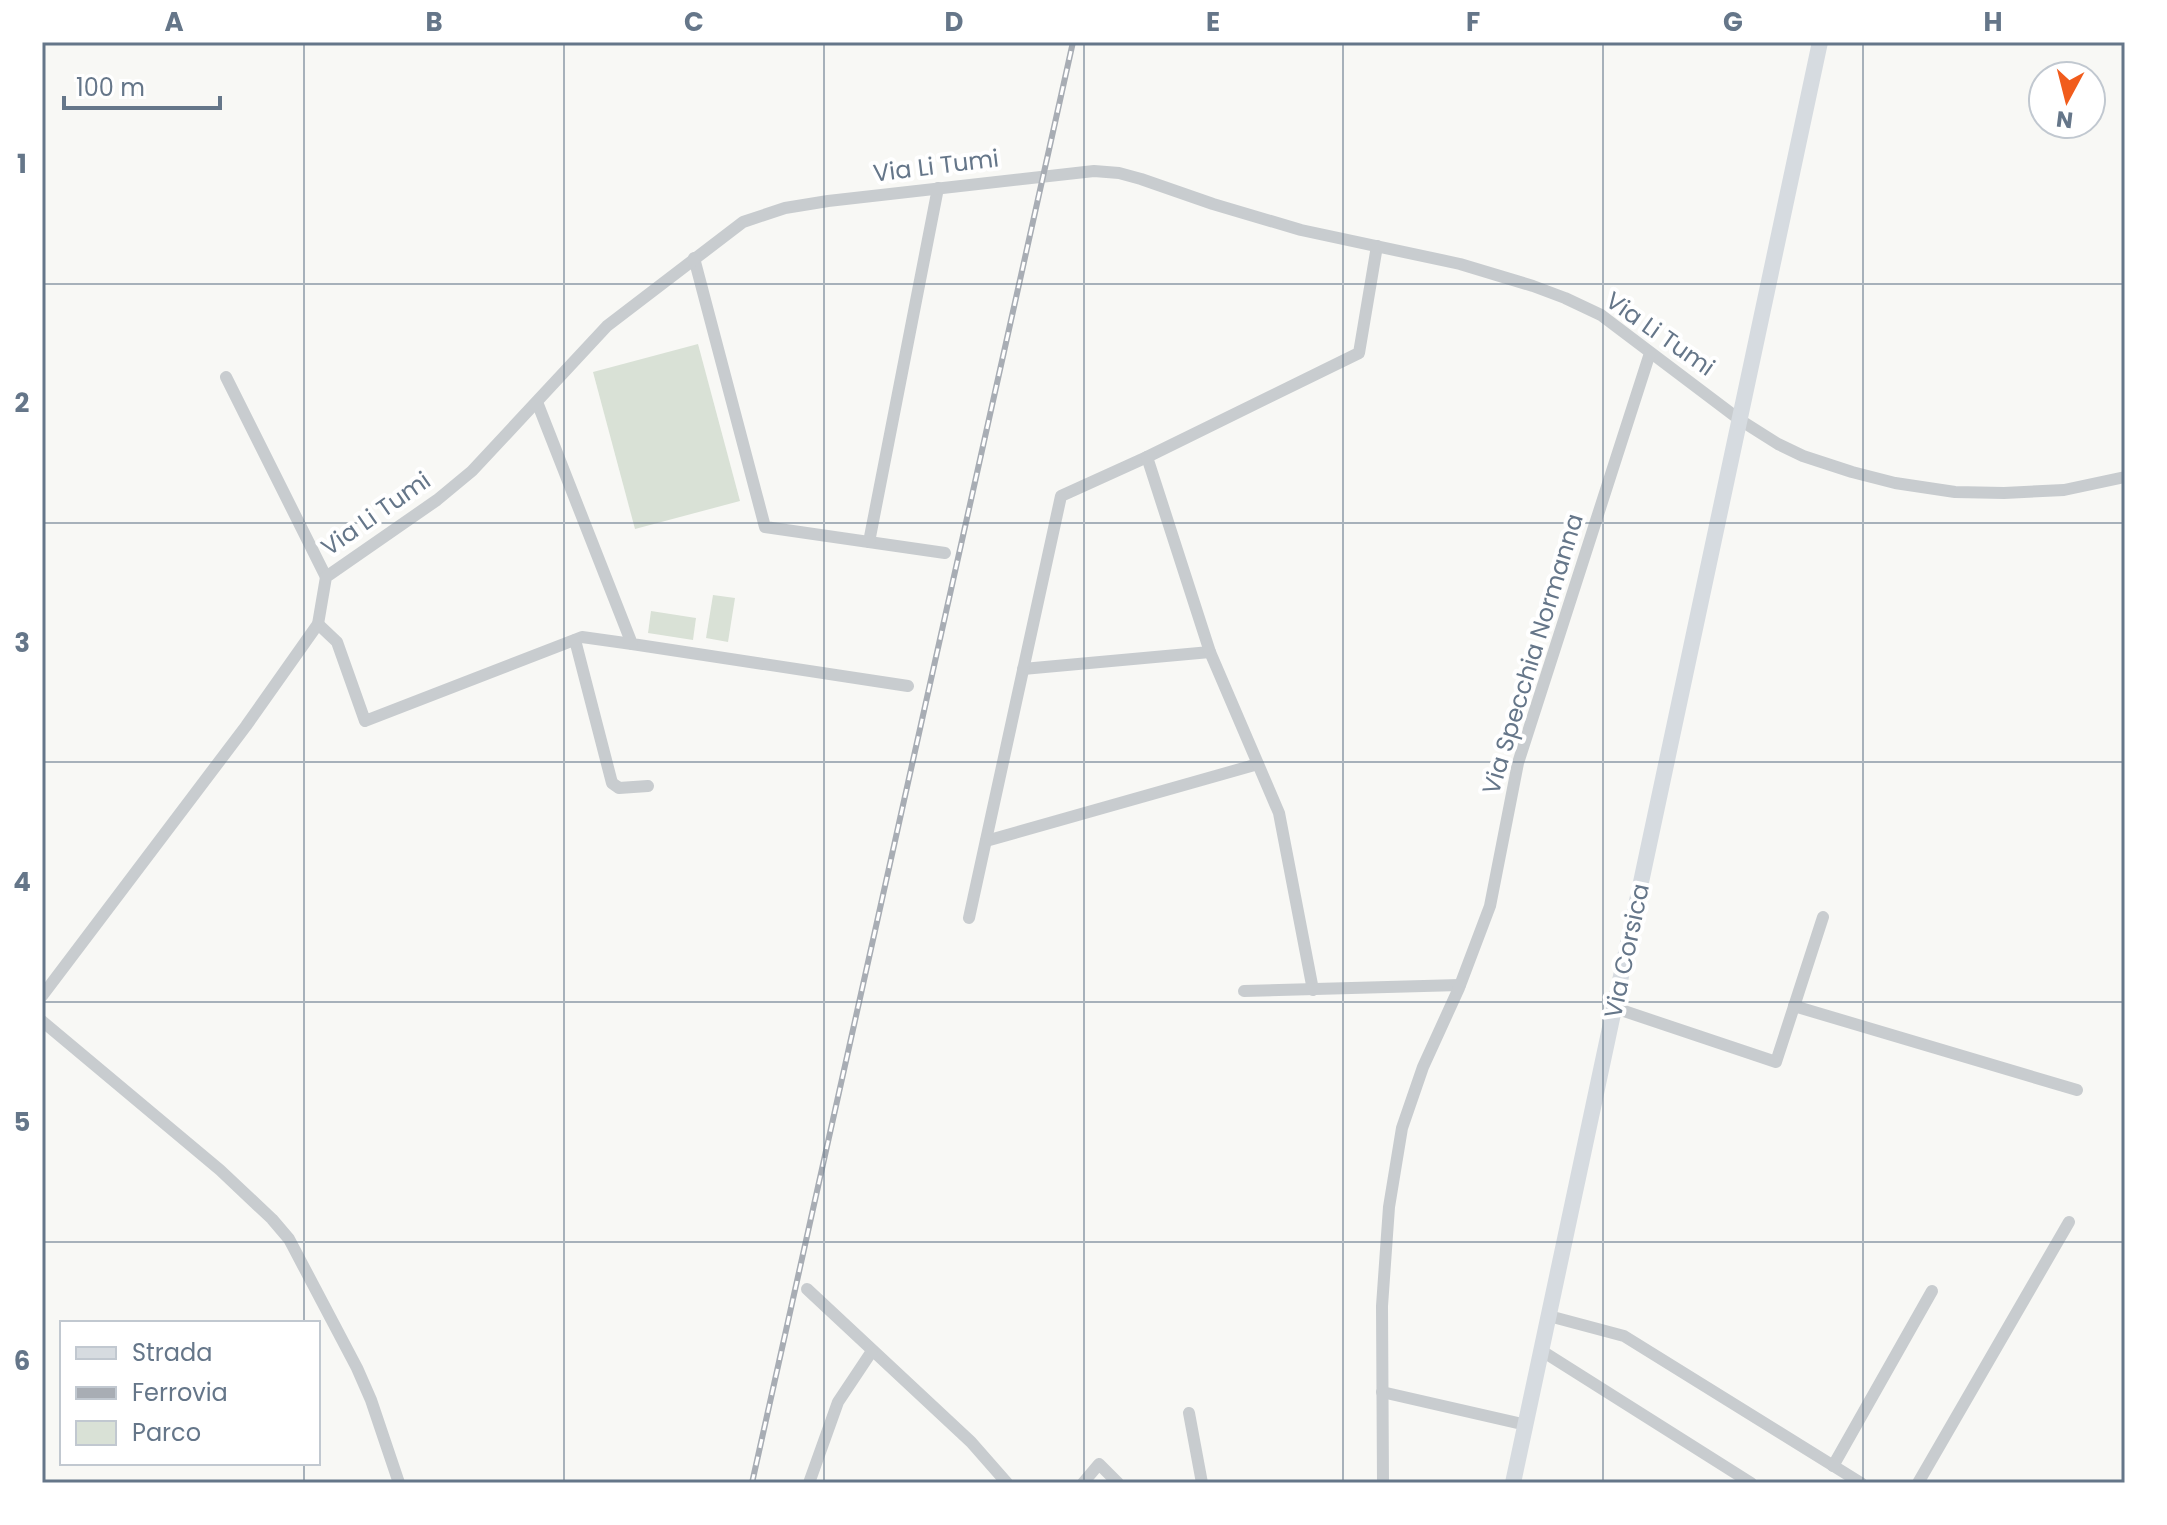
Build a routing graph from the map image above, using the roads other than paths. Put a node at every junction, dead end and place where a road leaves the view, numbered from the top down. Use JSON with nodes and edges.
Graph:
{"nodes":[{"id":1,"x":1820,"y":42,"type":"edge"},
{"id":2,"x":938,"y":188,"type":"junction"},
{"id":3,"x":1377,"y":246,"type":"junction"},
{"id":4,"x":694,"y":258,"type":"junction"},
{"id":5,"x":1650,"y":353,"type":"junction"},
{"id":6,"x":226,"y":377,"type":"dead end"},
{"id":7,"x":537,"y":402,"type":"junction"},
{"id":8,"x":1740,"y":420,"type":"junction"},
{"id":9,"x":1147,"y":457,"type":"junction"},
{"id":10,"x":2125,"y":477,"type":"edge"},
{"id":11,"x":869,"y":542,"type":"junction"},
{"id":12,"x":945,"y":553,"type":"dead end"},
{"id":13,"x":326,"y":577,"type":"junction"},
{"id":14,"x":318,"y":624,"type":"junction"},
{"id":15,"x":575,"y":640,"type":"junction"},
{"id":16,"x":632,"y":644,"type":"junction"},
{"id":17,"x":1210,"y":652,"type":"junction"},
{"id":18,"x":1023,"y":669,"type":"junction"},
{"id":19,"x":908,"y":686,"type":"dead end"},
{"id":20,"x":1258,"y":764,"type":"junction"},
{"id":21,"x":648,"y":786,"type":"dead end"},
{"id":22,"x":986,"y":841,"type":"junction"},
{"id":23,"x":1823,"y":917,"type":"dead end"},
{"id":24,"x":969,"y":918,"type":"dead end"},
{"id":25,"x":1460,"y":985,"type":"junction"},
{"id":26,"x":1313,"y":990,"type":"junction"},
{"id":27,"x":1244,"y":991,"type":"dead end"},
{"id":28,"x":42,"y":996,"type":"edge"},
{"id":29,"x":1794,"y":1006,"type":"junction"},
{"id":30,"x":1615,"y":1008,"type":"junction"},
{"id":31,"x":42,"y":1021,"type":"edge"},
{"id":32,"x":2077,"y":1090,"type":"dead end"},
{"id":33,"x":2069,"y":1222,"type":"dead end"},
{"id":34,"x":807,"y":1289,"type":"dead end"},
{"id":35,"x":1932,"y":1291,"type":"dead end"},
{"id":36,"x":1549,"y":1316,"type":"junction"},
{"id":37,"x":872,"y":1351,"type":"junction"},
{"id":38,"x":1542,"y":1351,"type":"junction"},
{"id":39,"x":1382,"y":1392,"type":"junction"},
{"id":40,"x":1189,"y":1413,"type":"dead end"},
{"id":41,"x":1526,"y":1425,"type":"junction"},
{"id":42,"x":1833,"y":1466,"type":"junction"},
{"id":43,"x":399,"y":1483,"type":"edge"},
{"id":44,"x":809,"y":1483,"type":"edge"},
{"id":45,"x":1007,"y":1483,"type":"edge"},
{"id":46,"x":1083,"y":1483,"type":"edge"},
{"id":47,"x":1118,"y":1483,"type":"edge"},
{"id":48,"x":1202,"y":1483,"type":"edge"},
{"id":49,"x":1383,"y":1483,"type":"edge"},
{"id":50,"x":1513,"y":1483,"type":"edge"},
{"id":51,"x":1751,"y":1483,"type":"edge"},
{"id":52,"x":1861,"y":1483,"type":"edge"},
{"id":53,"x":1918,"y":1483,"type":"edge"}],
"edges":[{"from":1,"to":8,"type":"main road","name":"Via Corsica"},
{"from":2,"to":3,"type":"street","name":"Via Li Tumi"},
{"from":2,"to":4,"type":"street","name":"Via Li Tumi"},
{"from":2,"to":11,"type":"street"},
{"from":3,"to":5,"type":"street","name":"Via Li Tumi"},
{"from":3,"to":9,"type":"street"},
{"from":4,"to":7,"type":"street","name":"Via Li Tumi"},
{"from":4,"to":11,"type":"street"},
{"from":5,"to":8,"type":"street","name":"Via Li Tumi"},
{"from":5,"to":25,"type":"street","name":"Via Specchia Normanna"},
{"from":6,"to":13,"type":"street"},
{"from":7,"to":13,"type":"street","name":"Via Li Tumi"},
{"from":7,"to":16,"type":"street"},
{"from":8,"to":10,"type":"street","name":"Via Li Tumi"},
{"from":8,"to":30,"type":"main road","name":"Via Corsica"},
{"from":9,"to":17,"type":"street"},
{"from":9,"to":18,"type":"street"},
{"from":11,"to":12,"type":"street"},
{"from":13,"to":14,"type":"street","name":"Via Li Tumi"},
{"from":14,"to":15,"type":"street"},
{"from":14,"to":28,"type":"street","name":"Via Li Tumi"},
{"from":15,"to":16,"type":"street"},
{"from":15,"to":21,"type":"street"},
{"from":16,"to":19,"type":"street"},
{"from":17,"to":18,"type":"street"},
{"from":17,"to":20,"type":"street"},
{"from":18,"to":22,"type":"street"},
{"from":20,"to":22,"type":"street"},
{"from":20,"to":26,"type":"street"},
{"from":22,"to":24,"type":"street"},
{"from":23,"to":29,"type":"street"},
{"from":25,"to":26,"type":"street"},
{"from":25,"to":39,"type":"street","name":"Via Specchia Normanna"},
{"from":26,"to":27,"type":"street"},
{"from":29,"to":30,"type":"street"},
{"from":29,"to":32,"type":"street"},
{"from":30,"to":36,"type":"main road","name":"Via Corsica"},
{"from":31,"to":43,"type":"street"},
{"from":33,"to":53,"type":"street"},
{"from":34,"to":37,"type":"street"},
{"from":35,"to":42,"type":"street"},
{"from":36,"to":38,"type":"main road","name":"Via Corsica"},
{"from":36,"to":42,"type":"street"},
{"from":37,"to":44,"type":"street"},
{"from":37,"to":45,"type":"street"},
{"from":38,"to":41,"type":"main road","name":"Via Corsica"},
{"from":38,"to":51,"type":"street"},
{"from":39,"to":41,"type":"street"},
{"from":39,"to":49,"type":"street","name":"Via Specchia Normanna"},
{"from":40,"to":48,"type":"street"},
{"from":41,"to":50,"type":"main road","name":"Via Corsica"},
{"from":42,"to":52,"type":"street"},
{"from":46,"to":47,"type":"street"}]}
